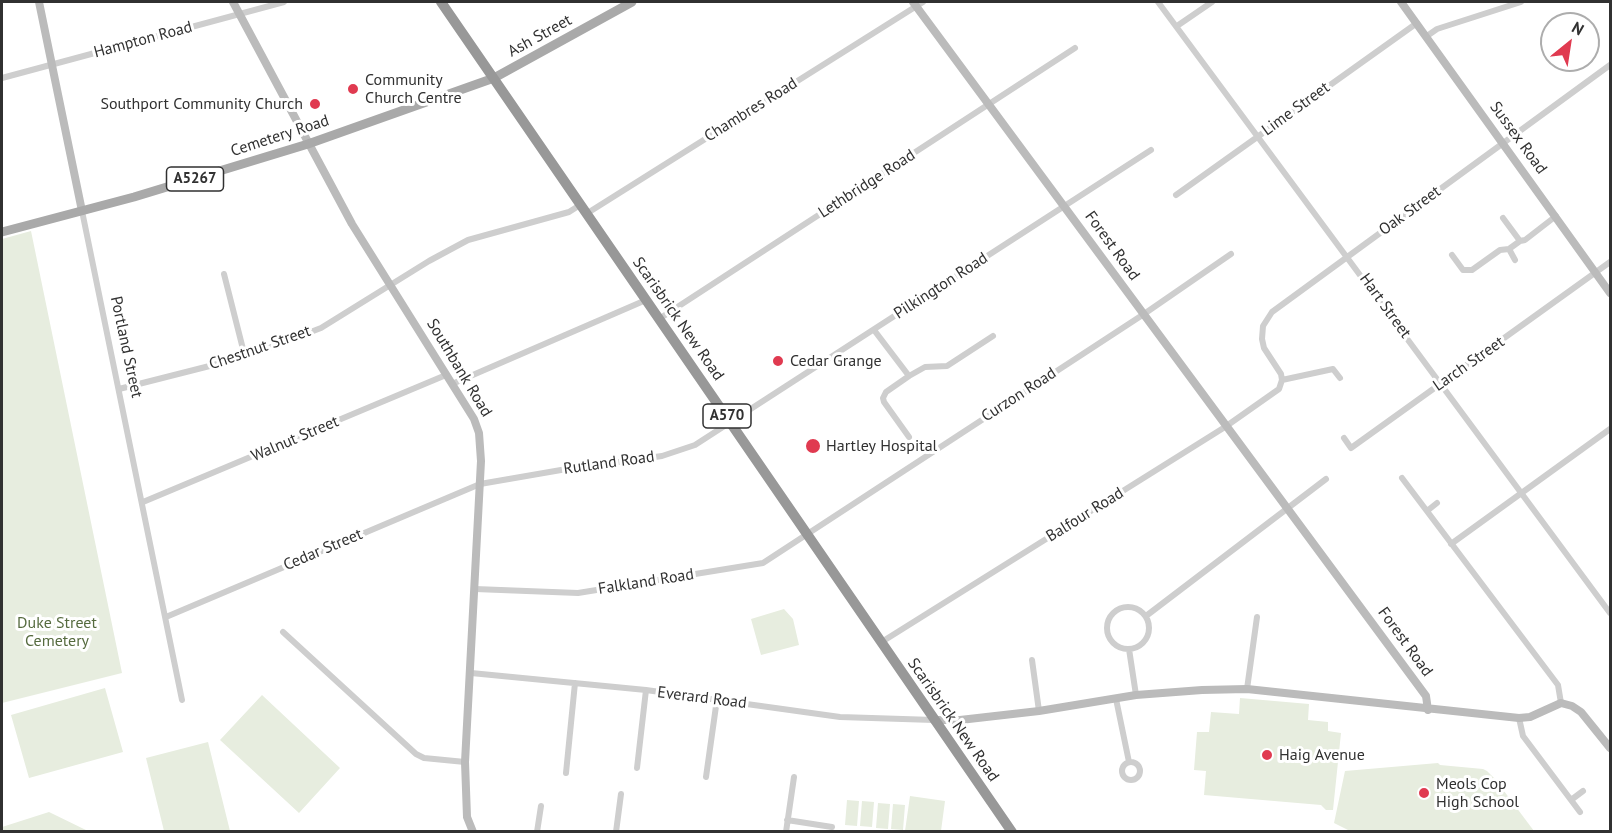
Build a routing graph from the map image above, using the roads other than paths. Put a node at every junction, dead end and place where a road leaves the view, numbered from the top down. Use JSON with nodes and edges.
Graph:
{"nodes":[{"id":1,"x":39,"y":2,"type":"edge"},
{"id":2,"x":233,"y":2,"type":"edge"},
{"id":3,"x":284,"y":2,"type":"edge"},
{"id":4,"x":441,"y":2,"type":"edge"},
{"id":5,"x":632,"y":2,"type":"edge"},
{"id":6,"x":1158,"y":2,"type":"edge"},
{"id":7,"x":1212,"y":2,"type":"edge"},
{"id":8,"x":1401,"y":2,"type":"edge"},
{"id":9,"x":1521,"y":2,"type":"edge"},
{"id":10,"x":918,"y":3,"type":"edge"},
{"id":11,"x":240,"y":14,"type":"junction"},
{"id":12,"x":1417,"y":22,"type":"junction"},
{"id":13,"x":1177,"y":26,"type":"junction"},
{"id":14,"x":1427,"y":36,"type":"junction"},
{"id":15,"x":1075,"y":48,"type":"dead end"},
{"id":16,"x":52,"y":65,"type":"junction"},
{"id":17,"x":1611,"y":65,"type":"edge"},
{"id":18,"x":2,"y":78,"type":"edge"},
{"id":19,"x":494,"y":78,"type":"junction"},
{"id":20,"x":989,"y":105,"type":"junction"},
{"id":21,"x":1258,"y":136,"type":"junction"},
{"id":22,"x":308,"y":144,"type":"junction"},
{"id":23,"x":1504,"y":145,"type":"junction"},
{"id":24,"x":1150,"y":150,"type":"dead end"},
{"id":25,"x":1176,"y":195,"type":"dead end"},
{"id":26,"x":1064,"y":206,"type":"junction"},
{"id":27,"x":583,"y":210,"type":"junction"},
{"id":28,"x":82,"y":211,"type":"junction"},
{"id":29,"x":1556,"y":216,"type":"junction"},
{"id":30,"x":1503,"y":219,"type":"dead end"},
{"id":31,"x":2,"y":232,"type":"edge"},
{"id":32,"x":1520,"y":241,"type":"junction"},
{"id":33,"x":1509,"y":249,"type":"junction"},
{"id":34,"x":1231,"y":254,"type":"dead end"},
{"id":35,"x":1452,"y":255,"type":"dead end"},
{"id":36,"x":1348,"y":256,"type":"junction"},
{"id":37,"x":1515,"y":260,"type":"dead end"},
{"id":38,"x":1611,"y":262,"type":"edge"},
{"id":39,"x":1596,"y":273,"type":"junction"},
{"id":40,"x":224,"y":274,"type":"dead end"},
{"id":41,"x":392,"y":285,"type":"junction"},
{"id":42,"x":1611,"y":293,"type":"edge"},
{"id":43,"x":646,"y":300,"type":"junction"},
{"id":44,"x":1144,"y":314,"type":"junction"},
{"id":45,"x":659,"y":319,"type":"junction"},
{"id":46,"x":874,"y":330,"type":"junction"},
{"id":47,"x":993,"y":336,"type":"dead end"},
{"id":48,"x":244,"y":357,"type":"junction"},
{"id":49,"x":446,"y":375,"type":"junction"},
{"id":50,"x":909,"y":376,"type":"junction"},
{"id":51,"x":1340,"y":378,"type":"dead end"},
{"id":52,"x":1282,"y":380,"type":"junction"},
{"id":53,"x":1442,"y":383,"type":"junction"},
{"id":54,"x":452,"y":384,"type":"junction"},
{"id":55,"x":119,"y":389,"type":"junction"},
{"id":56,"x":731,"y":422,"type":"junction"},
{"id":57,"x":1226,"y":427,"type":"junction"},
{"id":58,"x":1611,"y":429,"type":"edge"},
{"id":59,"x":909,"y":437,"type":"dead end"},
{"id":60,"x":1344,"y":438,"type":"dead end"},
{"id":61,"x":1402,"y":478,"type":"dead end"},
{"id":62,"x":1326,"y":479,"type":"dead end"},
{"id":63,"x":480,"y":484,"type":"junction"},
{"id":64,"x":1523,"y":493,"type":"junction"},
{"id":65,"x":143,"y":502,"type":"junction"},
{"id":66,"x":1437,"y":503,"type":"dead end"},
{"id":67,"x":1287,"y":508,"type":"junction"},
{"id":68,"x":1427,"y":511,"type":"junction"},
{"id":69,"x":807,"y":534,"type":"junction"},
{"id":70,"x":1451,"y":544,"type":"junction"},
{"id":71,"x":475,"y":589,"type":"junction"},
{"id":72,"x":1611,"y":613,"type":"edge"},
{"id":73,"x":1146,"y":616,"type":"junction"},
{"id":74,"x":166,"y":617,"type":"junction"},
{"id":75,"x":1257,"y":617,"type":"dead end"},
{"id":76,"x":282,"y":632,"type":"dead end"},
{"id":77,"x":880,"y":642,"type":"junction"},
{"id":78,"x":1129,"y":649,"type":"junction"},
{"id":79,"x":1032,"y":660,"type":"dead end"},
{"id":80,"x":471,"y":673,"type":"junction"},
{"id":81,"x":575,"y":683,"type":"junction"},
{"id":82,"x":1247,"y":689,"type":"junction"},
{"id":83,"x":646,"y":690,"type":"junction"},
{"id":84,"x":1136,"y":695,"type":"junction"},
{"id":85,"x":717,"y":699,"type":"junction"},
{"id":86,"x":1116,"y":699,"type":"junction"},
{"id":87,"x":182,"y":700,"type":"dead end"},
{"id":88,"x":1561,"y":703,"type":"junction"},
{"id":89,"x":1428,"y":710,"type":"junction"},
{"id":90,"x":1039,"y":711,"type":"junction"},
{"id":91,"x":1520,"y":718,"type":"junction"},
{"id":92,"x":934,"y":720,"type":"junction"},
{"id":93,"x":1611,"y":748,"type":"edge"},
{"id":94,"x":465,"y":762,"type":"junction"},
{"id":95,"x":1129,"y":762,"type":"dead end"},
{"id":96,"x":637,"y":768,"type":"dead end"},
{"id":97,"x":566,"y":772,"type":"dead end"},
{"id":98,"x":706,"y":777,"type":"dead end"},
{"id":99,"x":794,"y":777,"type":"dead end"},
{"id":100,"x":1583,"y":791,"type":"dead end"},
{"id":101,"x":621,"y":794,"type":"dead end"},
{"id":102,"x":1571,"y":800,"type":"junction"},
{"id":103,"x":541,"y":806,"type":"dead end"},
{"id":104,"x":1581,"y":812,"type":"dead end"},
{"id":105,"x":788,"y":820,"type":"junction"},
{"id":106,"x":832,"y":828,"type":"dead end"},
{"id":107,"x":473,"y":831,"type":"edge"},
{"id":108,"x":537,"y":831,"type":"edge"},
{"id":109,"x":616,"y":831,"type":"edge"},
{"id":110,"x":786,"y":831,"type":"edge"},
{"id":111,"x":1012,"y":831,"type":"edge"}],
"edges":[{"from":1,"to":16,"type":"street","name":"Portland Street"},
{"from":2,"to":11,"type":"street","name":"Southbank Road"},
{"from":3,"to":11,"type":"street","name":"Hampton Road"},
{"from":4,"to":19,"type":"highway","name":"Scarisbrick New Road","number":"A570"},
{"from":5,"to":19,"type":"main road","name":"Ash Street","number":"A5267"},
{"from":6,"to":13,"type":"street","name":"Hart Street"},
{"from":7,"to":13,"type":"street"},
{"from":8,"to":12,"type":"street","name":"Sussex Road"},
{"from":9,"to":14,"type":"street"},
{"from":10,"to":20,"type":"street","name":"Forest Road"},
{"from":10,"to":27,"type":"street","name":"Chambres Road"},
{"from":11,"to":16,"type":"street","name":"Hampton Road"},
{"from":11,"to":22,"type":"street","name":"Southbank Road"},
{"from":12,"to":14,"type":"street","name":"Sussex Road"},
{"from":12,"to":21,"type":"street","name":"Lime Street"},
{"from":13,"to":21,"type":"street","name":"Hart Street"},
{"from":14,"to":23,"type":"street","name":"Sussex Road"},
{"from":15,"to":20,"type":"street","name":"Lethbridge Road"},
{"from":16,"to":18,"type":"street","name":"Hampton Road"},
{"from":16,"to":28,"type":"street","name":"Portland Street"},
{"from":17,"to":23,"type":"street","name":"Oak Street"},
{"from":19,"to":22,"type":"main road","name":"Cemetery Road","number":"A5267"},
{"from":19,"to":27,"type":"highway","name":"Scarisbrick New Road","number":"A570"},
{"from":20,"to":26,"type":"street","name":"Forest Road"},
{"from":20,"to":45,"type":"street","name":"Lethbridge Road"},
{"from":21,"to":25,"type":"street","name":"Lime Street"},
{"from":21,"to":36,"type":"street","name":"Hart Street"},
{"from":22,"to":28,"type":"main road","name":"Cemetery Road","number":"A5267"},
{"from":22,"to":41,"type":"street","name":"Southbank Road"},
{"from":23,"to":29,"type":"street","name":"Sussex Road"},
{"from":23,"to":36,"type":"street","name":"Oak Street"},
{"from":24,"to":26,"type":"street","name":"Pilkington Road"},
{"from":26,"to":44,"type":"street","name":"Forest Road"},
{"from":26,"to":46,"type":"street","name":"Pilkington Road"},
{"from":27,"to":41,"type":"street","name":"Chambres Road"},
{"from":27,"to":43,"type":"highway","name":"Scarisbrick New Road","number":"A570"},
{"from":28,"to":31,"type":"main road","name":"Cemetery Road","number":"A5267"},
{"from":28,"to":55,"type":"street","name":"Portland Street"},
{"from":29,"to":32,"type":"street"},
{"from":29,"to":39,"type":"street","name":"Sussex Road"},
{"from":30,"to":32,"type":"street"},
{"from":32,"to":33,"type":"street"},
{"from":33,"to":35,"type":"street"},
{"from":33,"to":37,"type":"street"},
{"from":34,"to":44,"type":"street","name":"Curzon Road"},
{"from":36,"to":52,"type":"street","name":"Oak Street"},
{"from":36,"to":53,"type":"street","name":"Hart Street"},
{"from":38,"to":39,"type":"street","name":"Larch Street"},
{"from":39,"to":42,"type":"street","name":"Sussex Road"},
{"from":39,"to":53,"type":"street","name":"Larch Street"},
{"from":40,"to":48,"type":"street"},
{"from":41,"to":48,"type":"street","name":"Chestnut Street"},
{"from":41,"to":49,"type":"street","name":"Southbank Road"},
{"from":43,"to":45,"type":"highway","name":"Scarisbrick New Road","number":"A570"},
{"from":43,"to":54,"type":"street"},
{"from":44,"to":57,"type":"street","name":"Forest Road"},
{"from":44,"to":69,"type":"street","name":"Curzon Road"},
{"from":45,"to":56,"type":"highway","name":"Scarisbrick New Road","number":"A570"},
{"from":46,"to":50,"type":"street"},
{"from":46,"to":56,"type":"street","name":"Pilkington Road"},
{"from":47,"to":50,"type":"street"},
{"from":48,"to":55,"type":"street","name":"Chestnut Street"},
{"from":49,"to":54,"type":"street","name":"Southbank Road"},
{"from":49,"to":65,"type":"street","name":"Walnut Street"},
{"from":50,"to":59,"type":"street"},
{"from":51,"to":52,"type":"street"},
{"from":52,"to":57,"type":"street","name":"Balfour Road"},
{"from":53,"to":60,"type":"street","name":"Larch Street"},
{"from":53,"to":64,"type":"street","name":"Hart Street"},
{"from":54,"to":63,"type":"street","name":"Southbank Road"},
{"from":55,"to":65,"type":"street","name":"Portland Street"},
{"from":56,"to":63,"type":"street","name":"Rutland Road"},
{"from":56,"to":69,"type":"highway","name":"Scarisbrick New Road","number":"A570"},
{"from":57,"to":67,"type":"street","name":"Forest Road"},
{"from":57,"to":77,"type":"street","name":"Balfour Road"},
{"from":58,"to":64,"type":"street"},
{"from":61,"to":68,"type":"street"},
{"from":62,"to":67,"type":"street"},
{"from":63,"to":71,"type":"street","name":"Southbank Road"},
{"from":63,"to":74,"type":"street","name":"Cedar Street"},
{"from":64,"to":70,"type":"street"},
{"from":64,"to":72,"type":"street","name":"Hart Street"},
{"from":65,"to":74,"type":"street","name":"Portland Street"},
{"from":66,"to":68,"type":"street"},
{"from":67,"to":73,"type":"street"},
{"from":67,"to":89,"type":"street","name":"Forest Road"},
{"from":68,"to":70,"type":"street"},
{"from":69,"to":71,"type":"street","name":"Falkland Road"},
{"from":69,"to":77,"type":"highway","name":"Scarisbrick New Road","number":"A570"},
{"from":70,"to":88,"type":"street"},
{"from":71,"to":80,"type":"street","name":"Southbank Road"},
{"from":73,"to":78,"type":"street"},
{"from":73,"to":78,"type":"street"},
{"from":74,"to":87,"type":"street","name":"Portland Street"},
{"from":75,"to":82,"type":"street"},
{"from":76,"to":94,"type":"street"},
{"from":77,"to":92,"type":"highway","name":"Scarisbrick New Road","number":"A570"},
{"from":78,"to":84,"type":"street"},
{"from":79,"to":90,"type":"street"},
{"from":80,"to":81,"type":"street","name":"Everard Road"},
{"from":80,"to":94,"type":"street","name":"Southbank Road"},
{"from":81,"to":83,"type":"street","name":"Everard Road"},
{"from":81,"to":97,"type":"street"},
{"from":82,"to":84,"type":"street"},
{"from":82,"to":89,"type":"street"},
{"from":83,"to":85,"type":"street","name":"Everard Road"},
{"from":83,"to":96,"type":"street"},
{"from":84,"to":86,"type":"street"},
{"from":85,"to":92,"type":"street","name":"Everard Road"},
{"from":85,"to":98,"type":"street"},
{"from":86,"to":90,"type":"street"},
{"from":86,"to":95,"type":"street"},
{"from":88,"to":91,"type":"street"},
{"from":88,"to":93,"type":"street"},
{"from":89,"to":91,"type":"street"},
{"from":90,"to":92,"type":"street"},
{"from":91,"to":102,"type":"street"},
{"from":92,"to":111,"type":"highway","name":"Scarisbrick New Road","number":"A570"},
{"from":94,"to":107,"type":"street","name":"Southbank Road"},
{"from":99,"to":105,"type":"street"},
{"from":100,"to":102,"type":"street"},
{"from":101,"to":109,"type":"street"},
{"from":102,"to":104,"type":"street"},
{"from":103,"to":108,"type":"street"},
{"from":105,"to":106,"type":"street"},
{"from":105,"to":110,"type":"street"}]}
